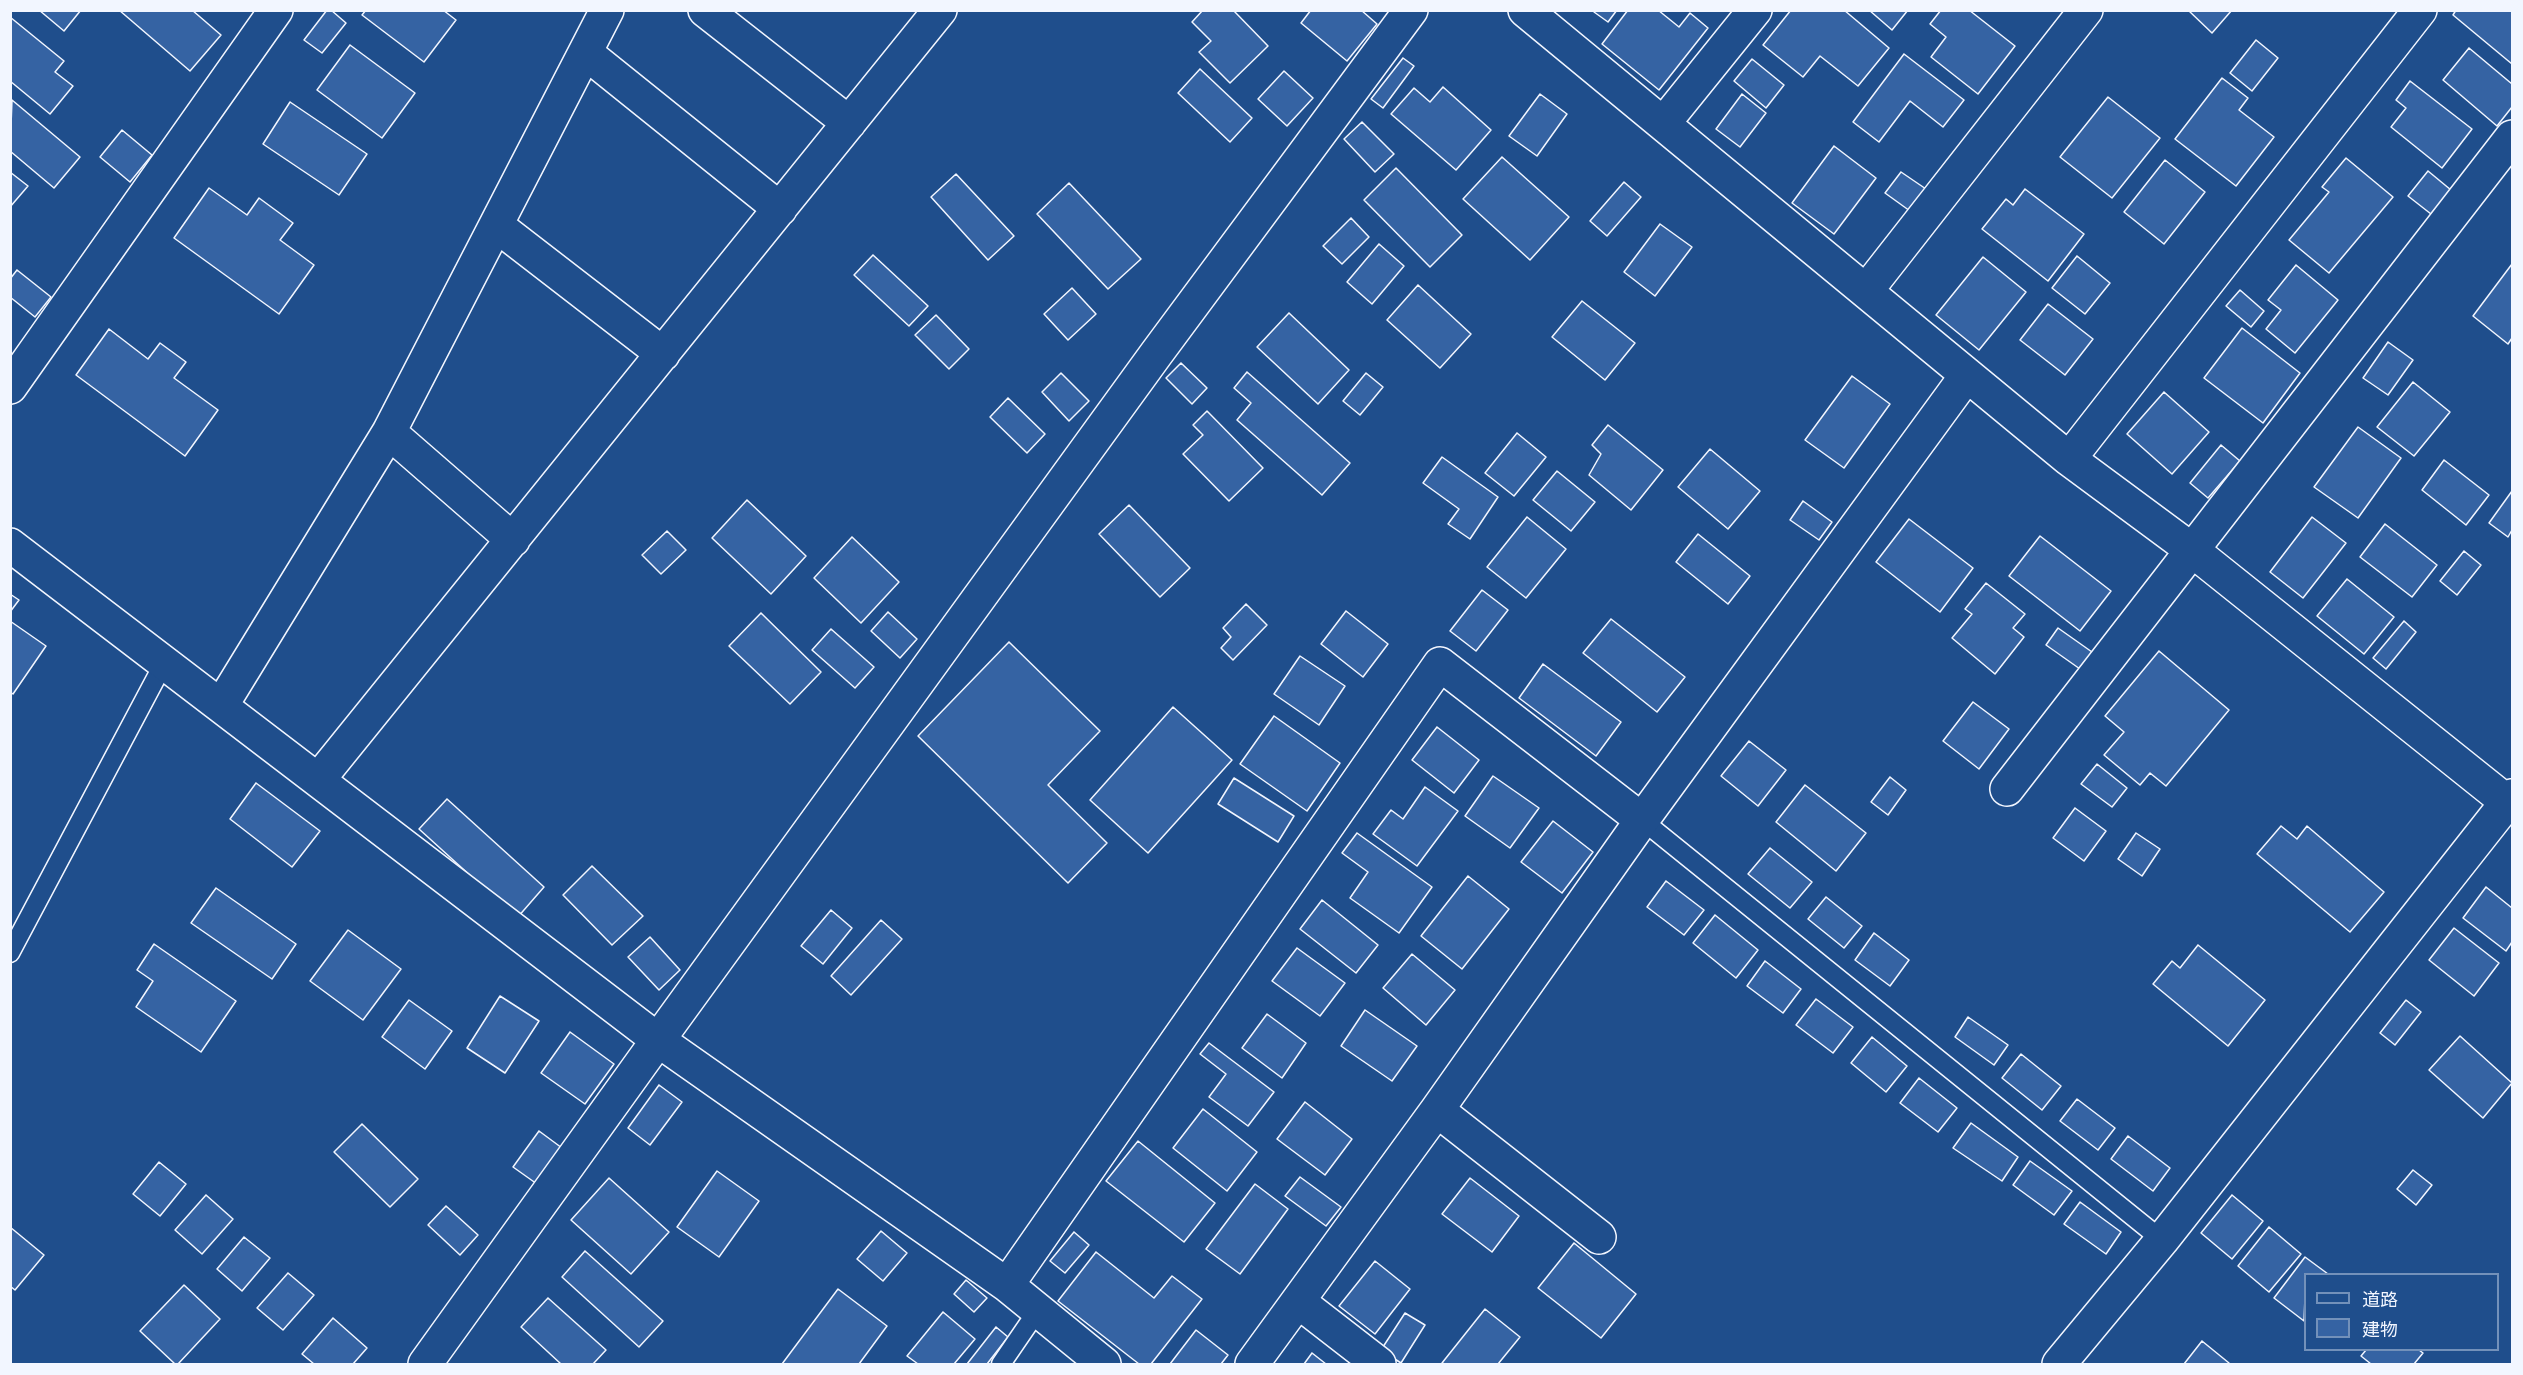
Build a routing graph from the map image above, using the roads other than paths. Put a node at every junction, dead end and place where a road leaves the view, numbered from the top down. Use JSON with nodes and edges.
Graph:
{"nodes":[{"id":1,"x":276,"y":10,"type":"edge"},
{"id":2,"x":607,"y":10,"type":"edge"},
{"id":3,"x":705,"y":10,"type":"edge"},
{"id":4,"x":940,"y":10,"type":"edge"},
{"id":5,"x":1412,"y":10,"type":"edge"},
{"id":6,"x":1755,"y":10,"type":"edge"},
{"id":7,"x":2086,"y":10,"type":"edge"},
{"id":8,"x":2420,"y":10,"type":"edge"},
{"id":9,"x":1546,"y":16,"type":"edge"},
{"id":10,"x":586,"y":52,"type":"junction"},
{"id":11,"x":849,"y":123,"type":"junction"},
{"id":12,"x":1663,"y":124,"type":"junction"},
{"id":13,"x":2512,"y":137,"type":"edge"},
{"id":14,"x":780,"y":209,"type":"junction"},
{"id":15,"x":496,"y":225,"type":"junction"},
{"id":16,"x":1866,"y":291,"type":"junction"},
{"id":17,"x":663,"y":354,"type":"junction"},
{"id":18,"x":1967,"y":375,"type":"junction"},
{"id":19,"x":10,"y":387,"type":"edge"},
{"id":20,"x":389,"y":432,"type":"junction"},
{"id":21,"x":2069,"y":459,"type":"junction"},
{"id":22,"x":513,"y":540,"type":"junction"},
{"id":23,"x":10,"y":545,"type":"edge"},
{"id":24,"x":2192,"y":550,"type":"junction"},
{"id":25,"x":164,"y":663,"type":"junction"},
{"id":26,"x":221,"y":706,"type":"junction"},
{"id":27,"x":318,"y":780,"type":"junction"},
{"id":28,"x":2007,"y":789,"type":"dead end"},
{"id":29,"x":2511,"y":801,"type":"edge"},
{"id":30,"x":1642,"y":820,"type":"junction"},
{"id":31,"x":10,"y":953,"type":"edge"},
{"id":32,"x":657,"y":1040,"type":"junction"},
{"id":33,"x":1437,"y":1110,"type":"junction"},
{"id":34,"x":1599,"y":1237,"type":"dead end"},
{"id":35,"x":2162,"y":1240,"type":"junction"},
{"id":36,"x":1007,"y":1285,"type":"junction"},
{"id":37,"x":1299,"y":1302,"type":"junction"},
{"id":38,"x":1038,"y":1310,"type":"junction"},
{"id":39,"x":425,"y":1365,"type":"edge"},
{"id":40,"x":1001,"y":1365,"type":"edge"},
{"id":41,"x":1104,"y":1365,"type":"edge"},
{"id":42,"x":1252,"y":1365,"type":"edge"},
{"id":43,"x":1379,"y":1365,"type":"edge"},
{"id":44,"x":2059,"y":1365,"type":"edge"}],
"edges":[{"from":1,"to":19,"type":"street"},
{"from":2,"to":10,"type":"street"},
{"from":3,"to":11,"type":"street"},
{"from":4,"to":11,"type":"street"},
{"from":5,"to":32,"type":"street"},
{"from":6,"to":12,"type":"street"},
{"from":7,"to":16,"type":"street"},
{"from":8,"to":21,"type":"street"},
{"from":9,"to":12,"type":"street"},
{"from":10,"to":14,"type":"street"},
{"from":10,"to":15,"type":"street"},
{"from":11,"to":14,"type":"street"},
{"from":12,"to":16,"type":"street"},
{"from":13,"to":24,"type":"street"},
{"from":14,"to":17,"type":"street"},
{"from":15,"to":17,"type":"street"},
{"from":15,"to":20,"type":"street"},
{"from":16,"to":18,"type":"street"},
{"from":17,"to":22,"type":"street"},
{"from":18,"to":21,"type":"street"},
{"from":18,"to":30,"type":"street"},
{"from":20,"to":22,"type":"street"},
{"from":20,"to":26,"type":"street"},
{"from":21,"to":24,"type":"street"},
{"from":22,"to":27,"type":"street"},
{"from":23,"to":25,"type":"street"},
{"from":24,"to":28,"type":"street"},
{"from":24,"to":29,"type":"street"},
{"from":25,"to":26,"type":"street"},
{"from":25,"to":31,"type":"lane"},
{"from":26,"to":27,"type":"street"},
{"from":27,"to":32,"type":"street"},
{"from":29,"to":35,"type":"street"},
{"from":30,"to":33,"type":"street"},
{"from":30,"to":35,"type":"lane"},
{"from":30,"to":36,"type":"street"},
{"from":32,"to":36,"type":"street"},
{"from":32,"to":39,"type":"street"},
{"from":33,"to":34,"type":"street"},
{"from":33,"to":37,"type":"street"},
{"from":35,"to":44,"type":"street"},
{"from":36,"to":38,"type":"street"},
{"from":37,"to":42,"type":"street"},
{"from":37,"to":43,"type":"street"},
{"from":38,"to":40,"type":"lane"},
{"from":38,"to":41,"type":"street"}]}
